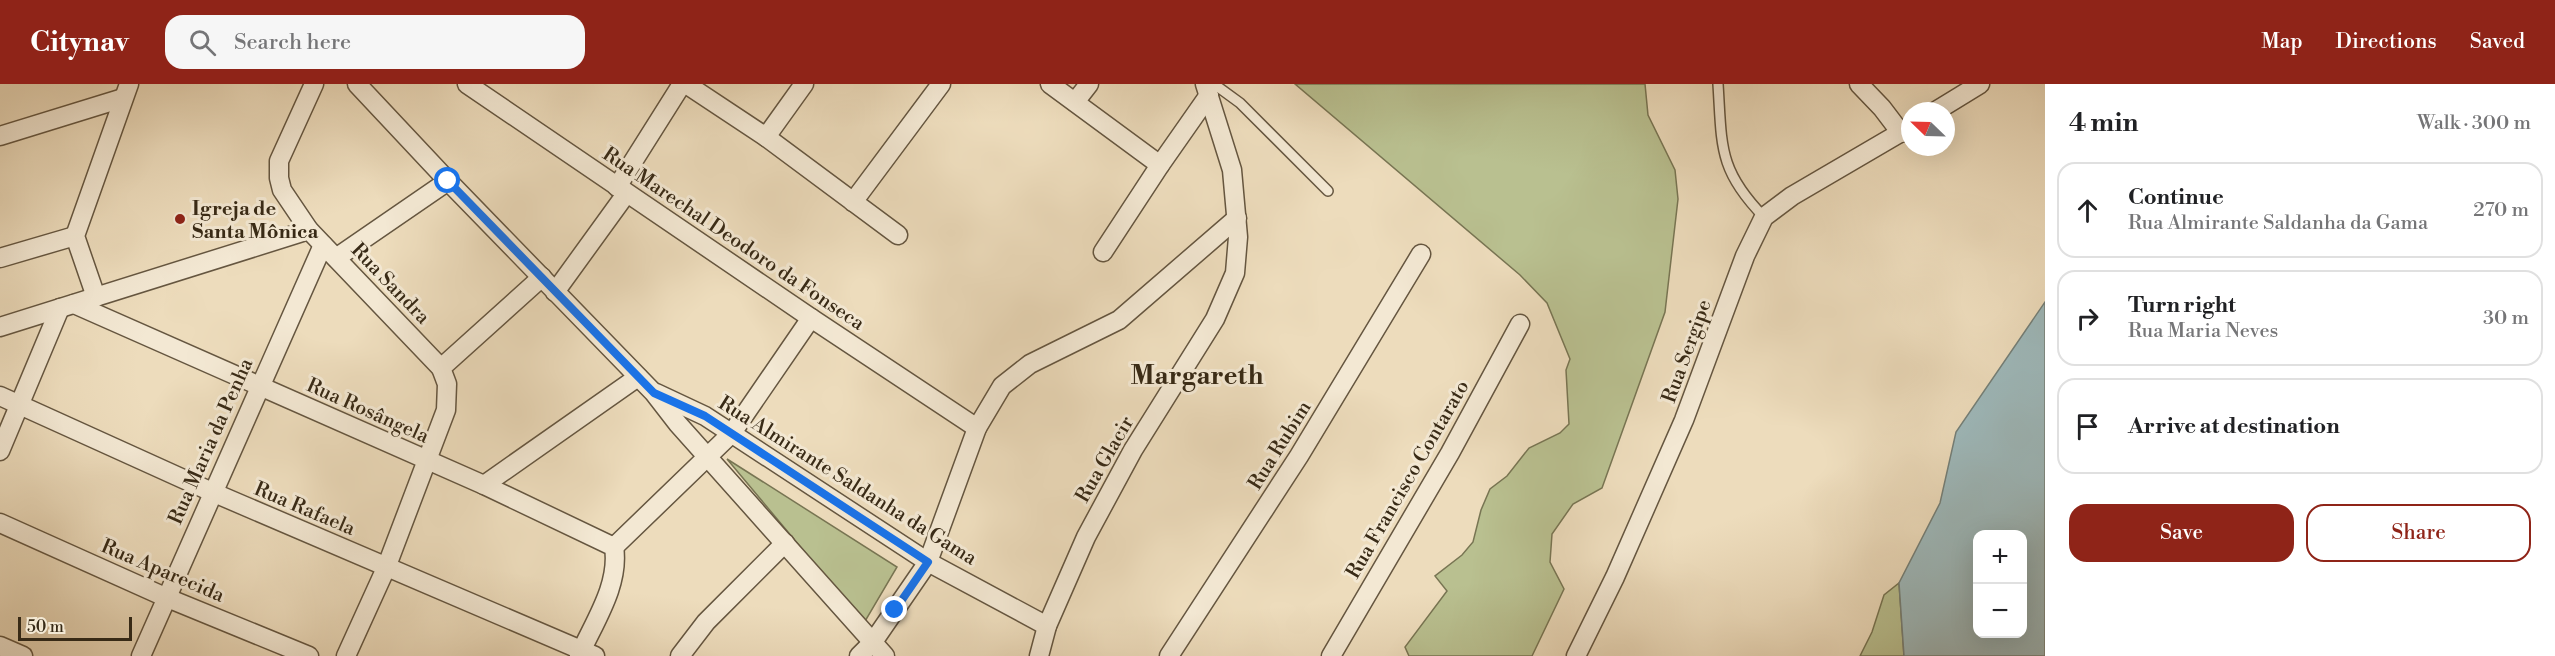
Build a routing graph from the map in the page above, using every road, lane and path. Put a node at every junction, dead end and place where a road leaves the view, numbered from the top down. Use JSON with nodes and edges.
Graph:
{"nodes":[{"id":1,"x":314,"y":84,"type":"edge"},
{"id":2,"x":357,"y":84,"type":"edge"},
{"id":3,"x":467,"y":84,"type":"edge"},
{"id":4,"x":681,"y":84,"type":"edge"},
{"id":5,"x":686,"y":84,"type":"edge"},
{"id":6,"x":804,"y":84,"type":"edge"},
{"id":7,"x":941,"y":84,"type":"edge"},
{"id":8,"x":1050,"y":84,"type":"edge"},
{"id":9,"x":1089,"y":84,"type":"edge"},
{"id":10,"x":1718,"y":84,"type":"edge"},
{"id":11,"x":1859,"y":84,"type":"edge"},
{"id":12,"x":1980,"y":84,"type":"edge"},
{"id":13,"x":1209,"y":88,"type":"edge"},
{"id":14,"x":126,"y":91,"type":"edge"},
{"id":15,"x":1075,"y":102,"type":"junction"},
{"id":16,"x":1951,"y":102,"type":"edge"},
{"id":17,"x":1901,"y":125,"type":"edge"},
{"id":18,"x":1901,"y":133,"type":"edge"},
{"id":19,"x":0,"y":136,"type":"edge"},
{"id":20,"x":766,"y":137,"type":"junction"},
{"id":21,"x":1160,"y":165,"type":"junction"},
{"id":22,"x":448,"y":181,"type":"junction"},
{"id":23,"x":622,"y":190,"type":"junction"},
{"id":24,"x":1328,"y":191,"type":"dead end"},
{"id":25,"x":853,"y":202,"type":"junction"},
{"id":26,"x":1764,"y":217,"type":"junction"},
{"id":27,"x":1237,"y":218,"type":"junction"},
{"id":28,"x":309,"y":230,"type":"junction"},
{"id":29,"x":898,"y":235,"type":"dead end"},
{"id":30,"x":75,"y":236,"type":"junction"},
{"id":31,"x":323,"y":245,"type":"junction"},
{"id":32,"x":1104,"y":252,"type":"dead end"},
{"id":33,"x":1421,"y":254,"type":"dead end"},
{"id":34,"x":0,"y":258,"type":"edge"},
{"id":35,"x":336,"y":258,"type":"junction"},
{"id":36,"x":542,"y":277,"type":"junction"},
{"id":37,"x":555,"y":292,"type":"junction"},
{"id":38,"x":96,"y":297,"type":"junction"},
{"id":39,"x":67,"y":306,"type":"junction"},
{"id":40,"x":811,"y":318,"type":"junction"},
{"id":41,"x":1521,"y":324,"type":"dead end"},
{"id":42,"x":0,"y":327,"type":"edge"},
{"id":43,"x":441,"y":368,"type":"junction"},
{"id":44,"x":638,"y":377,"type":"junction"},
{"id":45,"x":259,"y":387,"type":"junction"},
{"id":46,"x":654,"y":393,"type":"junction"},
{"id":47,"x":0,"y":396,"type":"edge"},
{"id":48,"x":21,"y":406,"type":"junction"},
{"id":49,"x":977,"y":428,"type":"junction"},
{"id":50,"x":732,"y":433,"type":"junction"},
{"id":51,"x":0,"y":451,"type":"edge"},
{"id":52,"x":709,"y":458,"type":"junction"},
{"id":53,"x":428,"y":461,"type":"junction"},
{"id":54,"x":484,"y":485,"type":"junction"},
{"id":55,"x":212,"y":492,"type":"junction"},
{"id":56,"x":0,"y":523,"type":"edge"},
{"id":57,"x":785,"y":543,"type":"junction"},
{"id":58,"x":614,"y":547,"type":"junction"},
{"id":59,"x":928,"y":562,"type":"junction"},
{"id":60,"x":386,"y":568,"type":"junction"},
{"id":61,"x":165,"y":597,"type":"junction"},
{"id":62,"x":1047,"y":626,"type":"junction"},
{"id":63,"x":0,"y":646,"type":"edge"},
{"id":64,"x":879,"y":649,"type":"edge"},
{"id":65,"x":1044,"y":653,"type":"edge"},
{"id":66,"x":585,"y":654,"type":"edge"},
{"id":67,"x":23,"y":656,"type":"edge"},
{"id":68,"x":141,"y":656,"type":"edge"},
{"id":69,"x":309,"y":656,"type":"edge"},
{"id":70,"x":345,"y":656,"type":"edge"},
{"id":71,"x":680,"y":656,"type":"edge"},
{"id":72,"x":859,"y":656,"type":"edge"},
{"id":73,"x":1169,"y":656,"type":"edge"},
{"id":74,"x":1331,"y":656,"type":"edge"},
{"id":75,"x":1576,"y":656,"type":"edge"}],
"edges":[{"from":1,"to":28,"type":"street","name":"Rua Sandra"},
{"from":2,"to":22,"type":"street","name":"Rua Almirante Saldanha da Gama"},
{"from":3,"to":23,"type":"street","name":"Rua Marechal Deodoro da Fonseca"},
{"from":4,"to":23,"type":"street"},
{"from":5,"to":20,"type":"street"},
{"from":6,"to":20,"type":"street"},
{"from":7,"to":25,"type":"street"},
{"from":8,"to":15,"type":"street"},
{"from":9,"to":15,"type":"street"},
{"from":10,"to":26,"type":"lane"},
{"from":11,"to":17,"type":"street"},
{"from":12,"to":16,"type":"street"},
{"from":13,"to":21,"type":"street"},
{"from":13,"to":24,"type":"lane"},
{"from":13,"to":27,"type":"street","name":"Rua Glacir"},
{"from":14,"to":19,"type":"street"},
{"from":14,"to":30,"type":"street"},
{"from":15,"to":21,"type":"street"},
{"from":18,"to":26,"type":"street","name":"Rua Sergipe"},
{"from":20,"to":25,"type":"street"},
{"from":21,"to":32,"type":"street"},
{"from":22,"to":35,"type":"street"},
{"from":22,"to":36,"type":"street","name":"Rua Almirante Saldanha da Gama"},
{"from":23,"to":37,"type":"street"},
{"from":23,"to":40,"type":"street","name":"Rua Marechal Deodoro da Fonseca"},
{"from":25,"to":29,"type":"street"},
{"from":26,"to":75,"type":"street","name":"Rua Sergipe"},
{"from":27,"to":49,"type":"street"},
{"from":27,"to":62,"type":"street","name":"Rua Glacir"},
{"from":28,"to":31,"type":"street","name":"Rua Sandra"},
{"from":28,"to":38,"type":"street"},
{"from":30,"to":34,"type":"street"},
{"from":30,"to":38,"type":"street"},
{"from":31,"to":35,"type":"street","name":"Rua Sandra"},
{"from":31,"to":45,"type":"street","name":"Rua Maria da Penha"},
{"from":33,"to":73,"type":"street","name":"Rua Rubim"},
{"from":35,"to":43,"type":"street","name":"Rua Sandra"},
{"from":36,"to":37,"type":"street","name":"Rua Almirante Saldanha da Gama"},
{"from":36,"to":43,"type":"street"},
{"from":37,"to":44,"type":"street","name":"Rua Almirante Saldanha da Gama"},
{"from":38,"to":39,"type":"street"},
{"from":39,"to":42,"type":"street"},
{"from":39,"to":45,"type":"street","name":"Rua Rosângela"},
{"from":39,"to":48,"type":"street"},
{"from":40,"to":49,"type":"street","name":"Rua Marechal Deodoro da Fonseca"},
{"from":40,"to":50,"type":"street"},
{"from":41,"to":74,"type":"street","name":"Rua Francisco Contarato"},
{"from":43,"to":53,"type":"street"},
{"from":44,"to":46,"type":"street","name":"Rua Almirante Saldanha da Gama"},
{"from":44,"to":54,"type":"street"},
{"from":45,"to":53,"type":"street","name":"Rua Rosângela"},
{"from":45,"to":55,"type":"street","name":"Rua Maria da Penha"},
{"from":46,"to":50,"type":"street","name":"Rua Almirante Saldanha da Gama"},
{"from":46,"to":52,"type":"street","name":"Rua Almirante Saldanha da Gama"},
{"from":47,"to":48,"type":"street","name":"Rua Rafaela"},
{"from":48,"to":51,"type":"street"},
{"from":48,"to":55,"type":"street","name":"Rua Rafaela"},
{"from":49,"to":59,"type":"street"},
{"from":50,"to":52,"type":"street"},
{"from":50,"to":59,"type":"street","name":"Rua Almirante Saldanha da Gama"},
{"from":52,"to":57,"type":"street","name":"Rua Almirante Saldanha da Gama"},
{"from":52,"to":58,"type":"street"},
{"from":53,"to":54,"type":"street","name":"Rua Rosângela"},
{"from":53,"to":60,"type":"street"},
{"from":54,"to":58,"type":"street","name":"Rua Rosângela"},
{"from":55,"to":60,"type":"street","name":"Rua Rafaela"},
{"from":55,"to":61,"type":"street","name":"Rua Maria da Penha"},
{"from":56,"to":61,"type":"street","name":"Rua Aparecida"},
{"from":57,"to":64,"type":"street","name":"Rua Almirante Saldanha da Gama"},
{"from":57,"to":71,"type":"street"},
{"from":58,"to":66,"type":"street"},
{"from":59,"to":62,"type":"street","name":"Rua Almirante Saldanha da Gama"},
{"from":59,"to":64,"type":"street"},
{"from":60,"to":66,"type":"street","name":"Rua Rafaela"},
{"from":60,"to":70,"type":"street"},
{"from":61,"to":68,"type":"street","name":"Rua Maria da Penha"},
{"from":61,"to":69,"type":"street","name":"Rua Aparecida"},
{"from":62,"to":65,"type":"street","name":"Rua Glacir"},
{"from":63,"to":67,"type":"street"},
{"from":64,"to":72,"type":"street"}]}
